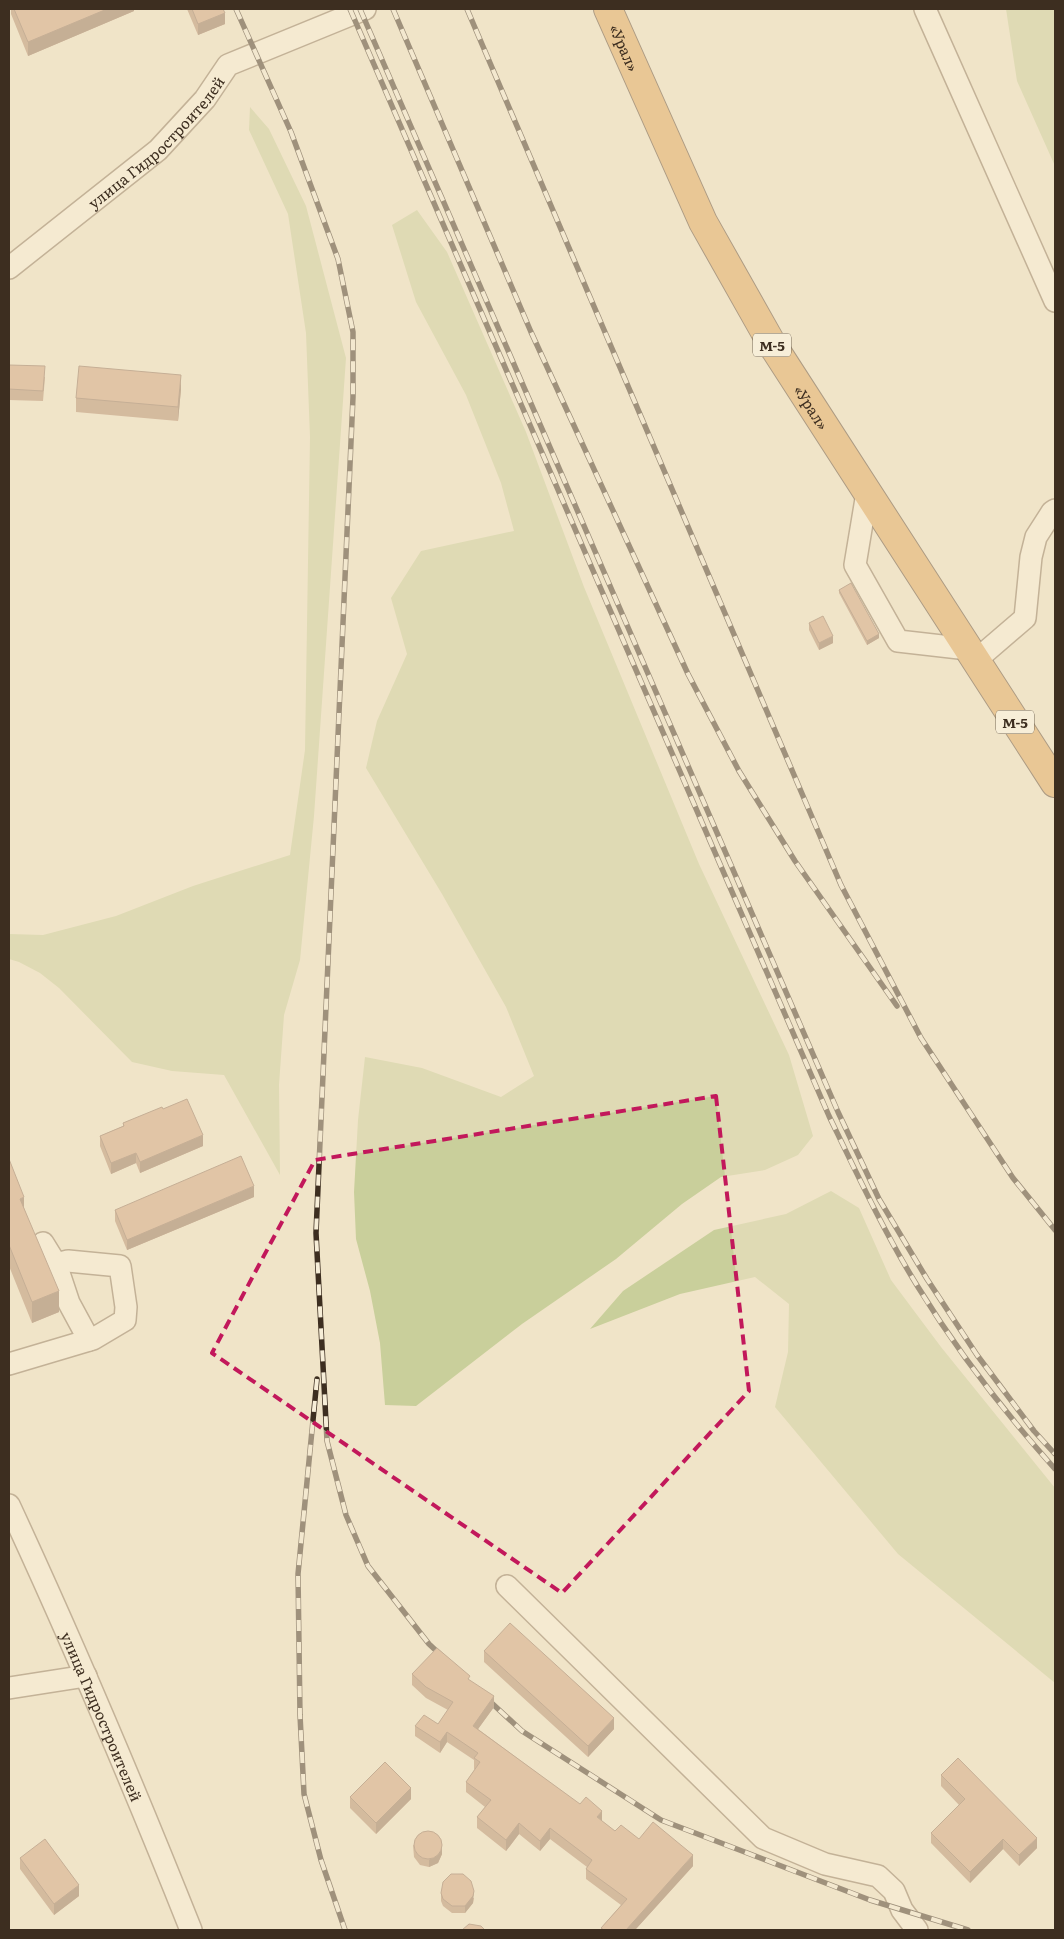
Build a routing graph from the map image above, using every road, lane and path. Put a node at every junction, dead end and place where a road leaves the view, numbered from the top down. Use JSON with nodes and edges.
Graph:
{"nodes":[{"id":1,"x":365,"y":9,"type":"edge"},
{"id":2,"x":608,"y":9,"type":"edge"},
{"id":3,"x":925,"y":9,"type":"edge"},
{"id":4,"x":9,"y":268,"type":"edge"},
{"id":5,"x":1055,"y":301,"type":"edge"},
{"id":6,"x":868,"y":493,"type":"junction"},
{"id":7,"x":1055,"y":510,"type":"edge"},
{"id":8,"x":971,"y":655,"type":"junction"},
{"id":9,"x":1055,"y":783,"type":"edge"},
{"id":10,"x":43,"y":1243,"type":"dead end"},
{"id":11,"x":56,"y":1264,"type":"junction"},
{"id":12,"x":89,"y":1340,"type":"junction"},
{"id":13,"x":9,"y":1364,"type":"edge"},
{"id":14,"x":9,"y":1505,"type":"edge"},
{"id":15,"x":507,"y":1586,"type":"dead end"},
{"id":16,"x":86,"y":1676,"type":"junction"},
{"id":17,"x":9,"y":1688,"type":"edge"},
{"id":18,"x":191,"y":1930,"type":"edge"},
{"id":19,"x":917,"y":1930,"type":"edge"}],
"edges":[{"from":1,"to":4,"type":"street","name":"улица Гидростроителей"},
{"from":2,"to":6,"type":"highway","name":"«Урал»","number":"М-5"},
{"from":3,"to":5,"type":"street"},
{"from":6,"to":8,"type":"highway","name":"«Урал»","number":"М-5"},
{"from":6,"to":8,"type":"street"},
{"from":7,"to":8,"type":"street"},
{"from":8,"to":9,"type":"highway","name":"«Урал»","number":"М-5"},
{"from":10,"to":11,"type":"street"},
{"from":11,"to":12,"type":"street"},
{"from":11,"to":12,"type":"street"},
{"from":12,"to":13,"type":"street"},
{"from":14,"to":16,"type":"street","name":"улица Гидростроителей"},
{"from":15,"to":19,"type":"street"},
{"from":16,"to":17,"type":"street"},
{"from":16,"to":18,"type":"street","name":"улица Гидростроителей"}]}
